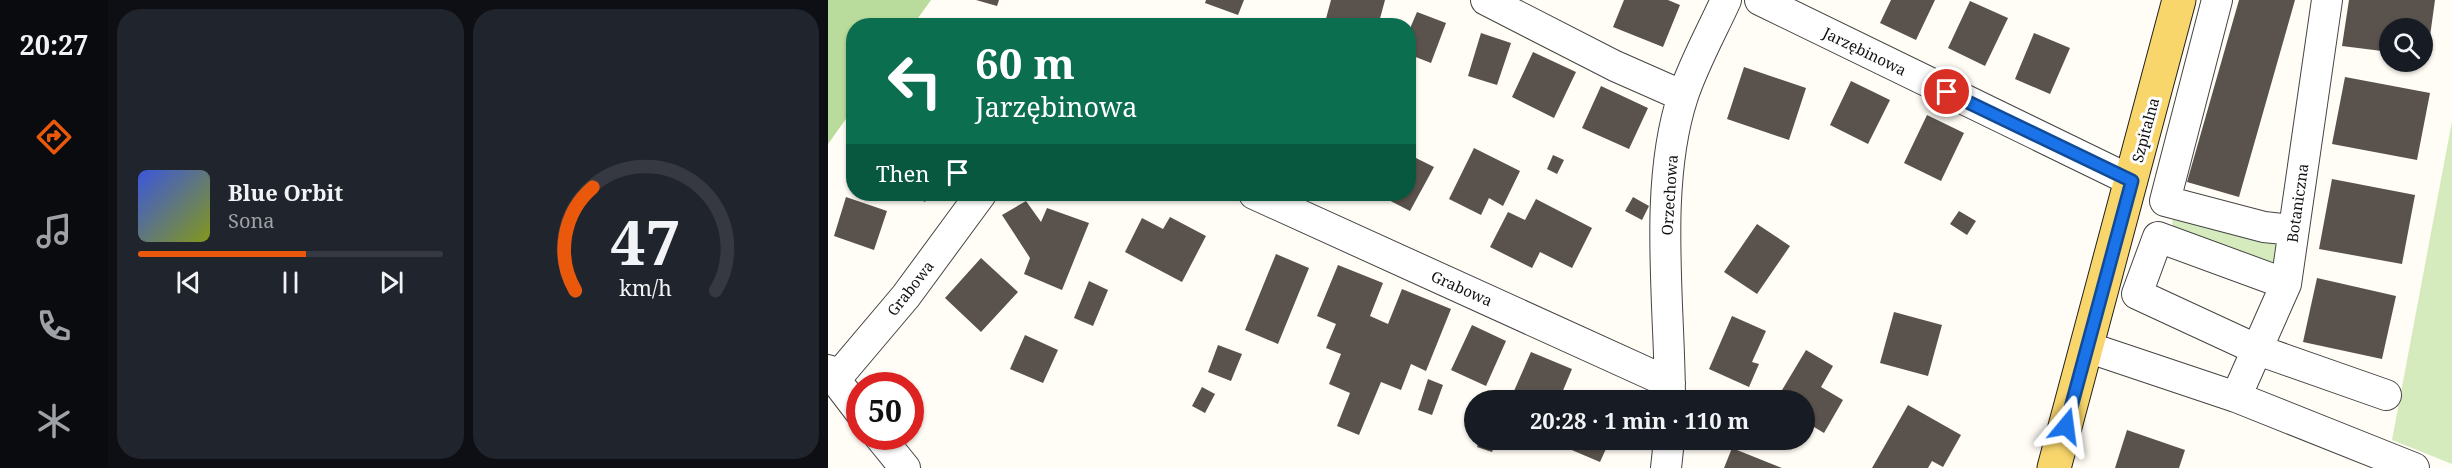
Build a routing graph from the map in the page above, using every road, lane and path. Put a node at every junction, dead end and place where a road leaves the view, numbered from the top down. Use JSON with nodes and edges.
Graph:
{"nodes":[{"id":1,"x":1486,"y":0,"type":"edge"},
{"id":2,"x":1726,"y":0,"type":"edge"},
{"id":3,"x":1760,"y":0,"type":"edge"},
{"id":4,"x":2179,"y":0,"type":"edge"},
{"id":5,"x":2217,"y":0,"type":"edge"},
{"id":6,"x":2327,"y":0,"type":"edge"},
{"id":7,"x":1683,"y":96,"type":"junction"},
{"id":8,"x":2132,"y":181,"type":"junction"},
{"id":9,"x":976,"y":201,"type":"edge"},
{"id":10,"x":1269,"y":201,"type":"edge"},
{"id":11,"x":2293,"y":230,"type":"junction"},
{"id":12,"x":2286,"y":284,"type":"junction"},
{"id":13,"x":2087,"y":347,"type":"junction"},
{"id":14,"x":2258,"y":350,"type":"junction"},
{"id":15,"x":832,"y":375,"type":"edge"},
{"id":16,"x":1666,"y":390,"type":"edge"},
{"id":17,"x":1670,"y":390,"type":"edge"},
{"id":18,"x":846,"y":394,"type":"edge"},
{"id":19,"x":2386,"y":395,"type":"dead end"},
{"id":20,"x":2236,"y":397,"type":"junction"},
{"id":21,"x":890,"y":450,"type":"edge"},
{"id":22,"x":1669,"y":450,"type":"edge"},
{"id":23,"x":905,"y":468,"type":"edge"},
{"id":24,"x":1666,"y":468,"type":"edge"},
{"id":25,"x":2054,"y":468,"type":"edge"},
{"id":26,"x":2414,"y":468,"type":"edge"}],
"edges":[{"from":1,"to":7,"type":"street"},
{"from":2,"to":7,"type":"street","name":"Orzechowa"},
{"from":3,"to":8,"type":"street","name":"Jarzębinowa"},
{"from":4,"to":8,"type":"main road","name":"Szpitalna"},
{"from":5,"to":11,"type":"street"},
{"from":6,"to":11,"type":"street","name":"Botaniczna"},
{"from":7,"to":17,"type":"street","name":"Orzechowa"},
{"from":8,"to":13,"type":"main road","name":"Szpitalna"},
{"from":9,"to":15,"type":"street","name":"Grabowa"},
{"from":10,"to":16,"type":"street","name":"Grabowa"},
{"from":11,"to":12,"type":"street","name":"Botaniczna"},
{"from":12,"to":14,"type":"street","name":"Botaniczna"},
{"from":12,"to":14,"type":"street"},
{"from":13,"to":20,"type":"street"},
{"from":13,"to":25,"type":"main road","name":"Szpitalna"},
{"from":14,"to":19,"type":"street"},
{"from":14,"to":20,"type":"street","name":"Botaniczna"},
{"from":15,"to":18,"type":"street"},
{"from":20,"to":26,"type":"street"},
{"from":21,"to":23,"type":"street"},
{"from":22,"to":24,"type":"street"}]}
